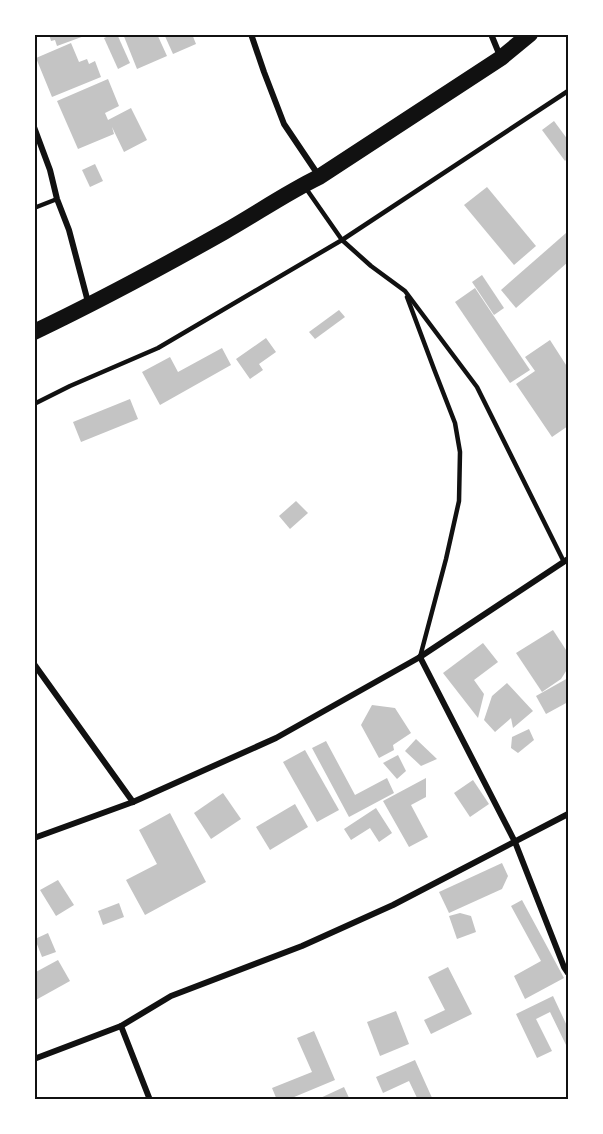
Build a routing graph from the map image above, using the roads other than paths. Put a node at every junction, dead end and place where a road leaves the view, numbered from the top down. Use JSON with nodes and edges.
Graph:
{"nodes":[{"id":1,"x":251,"y":34,"type":"edge"},
{"id":2,"x":491,"y":34,"type":"edge"},
{"id":3,"x":530,"y":34,"type":"edge"},
{"id":4,"x":501,"y":58,"type":"junction"},
{"id":5,"x":568,"y":91,"type":"edge"},
{"id":6,"x":34,"y":128,"type":"edge"},
{"id":7,"x":319,"y":177,"type":"junction"},
{"id":8,"x":304,"y":185,"type":"junction"},
{"id":9,"x":57,"y":199,"type":"junction"},
{"id":10,"x":34,"y":208,"type":"edge"},
{"id":11,"x":342,"y":240,"type":"junction"},
{"id":12,"x":405,"y":291,"type":"junction"},
{"id":13,"x":89,"y":306,"type":"junction"},
{"id":14,"x":34,"y":332,"type":"edge"},
{"id":15,"x":34,"y":404,"type":"edge"},
{"id":16,"x":566,"y":561,"type":"edge"},
{"id":17,"x":420,"y":657,"type":"junction"},
{"id":18,"x":34,"y":664,"type":"edge"},
{"id":19,"x":133,"y":802,"type":"junction"},
{"id":20,"x":568,"y":814,"type":"edge"},
{"id":21,"x":34,"y":838,"type":"edge"},
{"id":22,"x":515,"y":842,"type":"junction"},
{"id":23,"x":568,"y":973,"type":"edge"},
{"id":24,"x":121,"y":1026,"type":"junction"},
{"id":25,"x":34,"y":1059,"type":"edge"},
{"id":26,"x":150,"y":1100,"type":"edge"}],
"edges":[{"from":1,"to":7,"type":"street"},
{"from":2,"to":4,"type":"street"},
{"from":3,"to":4,"type":"highway"},
{"from":4,"to":7,"type":"highway"},
{"from":5,"to":11,"type":"lane"},
{"from":6,"to":9,"type":"street"},
{"from":7,"to":8,"type":"highway"},
{"from":8,"to":11,"type":"lane"},
{"from":8,"to":13,"type":"highway"},
{"from":9,"to":10,"type":"lane"},
{"from":9,"to":13,"type":"street"},
{"from":11,"to":12,"type":"lane"},
{"from":11,"to":15,"type":"lane"},
{"from":12,"to":16,"type":"lane"},
{"from":12,"to":17,"type":"lane"},
{"from":13,"to":14,"type":"highway"},
{"from":16,"to":17,"type":"street"},
{"from":17,"to":19,"type":"street"},
{"from":17,"to":22,"type":"street"},
{"from":18,"to":19,"type":"street"},
{"from":19,"to":21,"type":"street"},
{"from":20,"to":22,"type":"street"},
{"from":22,"to":23,"type":"street"},
{"from":22,"to":24,"type":"street"},
{"from":24,"to":25,"type":"street"},
{"from":24,"to":26,"type":"street"}]}
